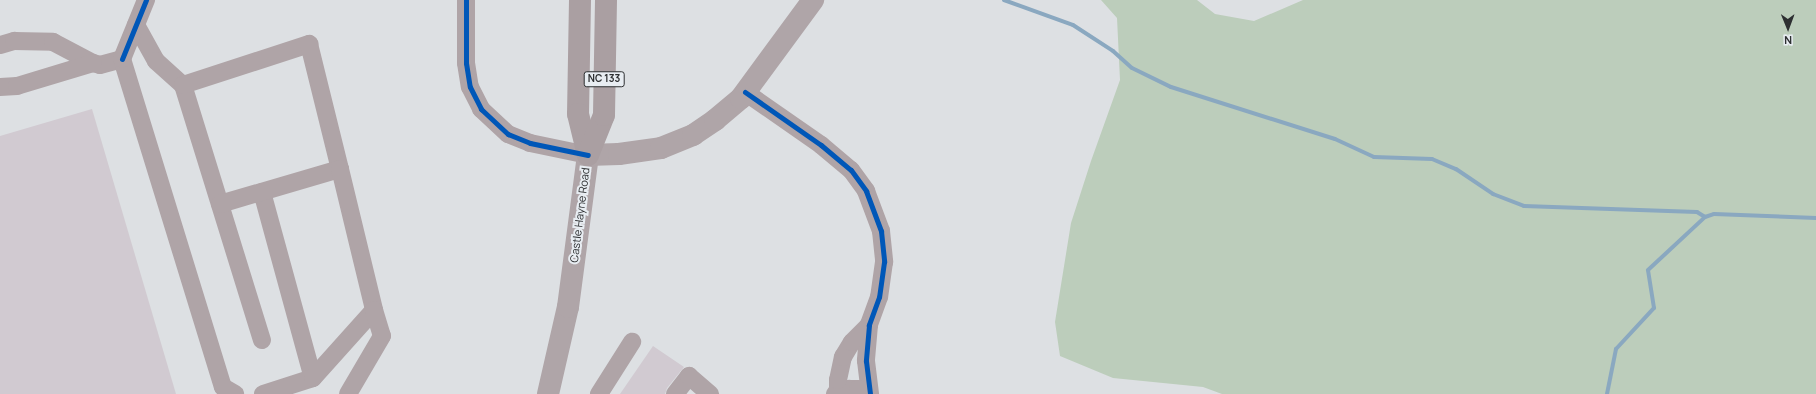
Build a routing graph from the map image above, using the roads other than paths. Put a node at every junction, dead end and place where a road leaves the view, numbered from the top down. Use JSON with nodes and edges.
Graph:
{"nodes":[{"id":1,"x":146,"y":0,"type":"edge"},
{"id":2,"x":466,"y":0,"type":"edge"},
{"id":3,"x":580,"y":0,"type":"edge"},
{"id":4,"x":606,"y":0,"type":"edge"},
{"id":5,"x":813,"y":0,"type":"edge"},
{"id":6,"x":136,"y":24,"type":"junction"},
{"id":7,"x":0,"y":45,"type":"edge"},
{"id":8,"x":122,"y":59,"type":"junction"},
{"id":9,"x":93,"y":63,"type":"junction"},
{"id":10,"x":183,"y":85,"type":"junction"},
{"id":11,"x":0,"y":86,"type":"edge"},
{"id":12,"x":746,"y":92,"type":"junction"},
{"id":13,"x":588,"y":155,"type":"junction"},
{"id":14,"x":340,"y":169,"type":"junction"},
{"id":15,"x":262,"y":192,"type":"junction"},
{"id":16,"x":220,"y":204,"type":"junction"},
{"id":17,"x":374,"y":310,"type":"junction"},
{"id":18,"x":868,"y":325,"type":"junction"},
{"id":19,"x":262,"y":340,"type":"dead end"},
{"id":20,"x":632,"y":342,"type":"dead end"},
{"id":21,"x":313,"y":378,"type":"junction"},
{"id":22,"x":235,"y":394,"type":"edge"},
{"id":23,"x":263,"y":394,"type":"edge"},
{"id":24,"x":348,"y":394,"type":"edge"},
{"id":25,"x":548,"y":394,"type":"edge"},
{"id":26,"x":599,"y":394,"type":"edge"},
{"id":27,"x":675,"y":394,"type":"edge"},
{"id":28,"x":710,"y":394,"type":"edge"},
{"id":29,"x":837,"y":394,"type":"edge"},
{"id":30,"x":869,"y":394,"type":"edge"}],
"edges":[{"from":1,"to":6,"type":"street"},
{"from":2,"to":13,"type":"street"},
{"from":3,"to":13,"type":"highway","number":"NC 133"},
{"from":4,"to":13,"type":"highway","number":"NC 133"},
{"from":5,"to":12,"type":"main road","name":"Castle Hayne Road"},
{"from":6,"to":8,"type":"street"},
{"from":6,"to":10,"type":"street"},
{"from":7,"to":9,"type":"street"},
{"from":8,"to":9,"type":"street"},
{"from":8,"to":22,"type":"street"},
{"from":9,"to":11,"type":"street"},
{"from":10,"to":14,"type":"street"},
{"from":10,"to":16,"type":"street"},
{"from":12,"to":13,"type":"main road","name":"Castle Hayne Road"},
{"from":12,"to":18,"type":"street"},
{"from":13,"to":25,"type":"main road","name":"Castle Hayne Road","number":"NC 133"},
{"from":14,"to":15,"type":"street"},
{"from":14,"to":17,"type":"street"},
{"from":15,"to":16,"type":"street"},
{"from":15,"to":21,"type":"street"},
{"from":16,"to":19,"type":"street"},
{"from":17,"to":21,"type":"street"},
{"from":17,"to":24,"type":"street"},
{"from":18,"to":29,"type":"street"},
{"from":18,"to":30,"type":"street"},
{"from":20,"to":26,"type":"street"},
{"from":21,"to":23,"type":"street"},
{"from":27,"to":28,"type":"street"},
{"from":29,"to":30,"type":"street"}]}
